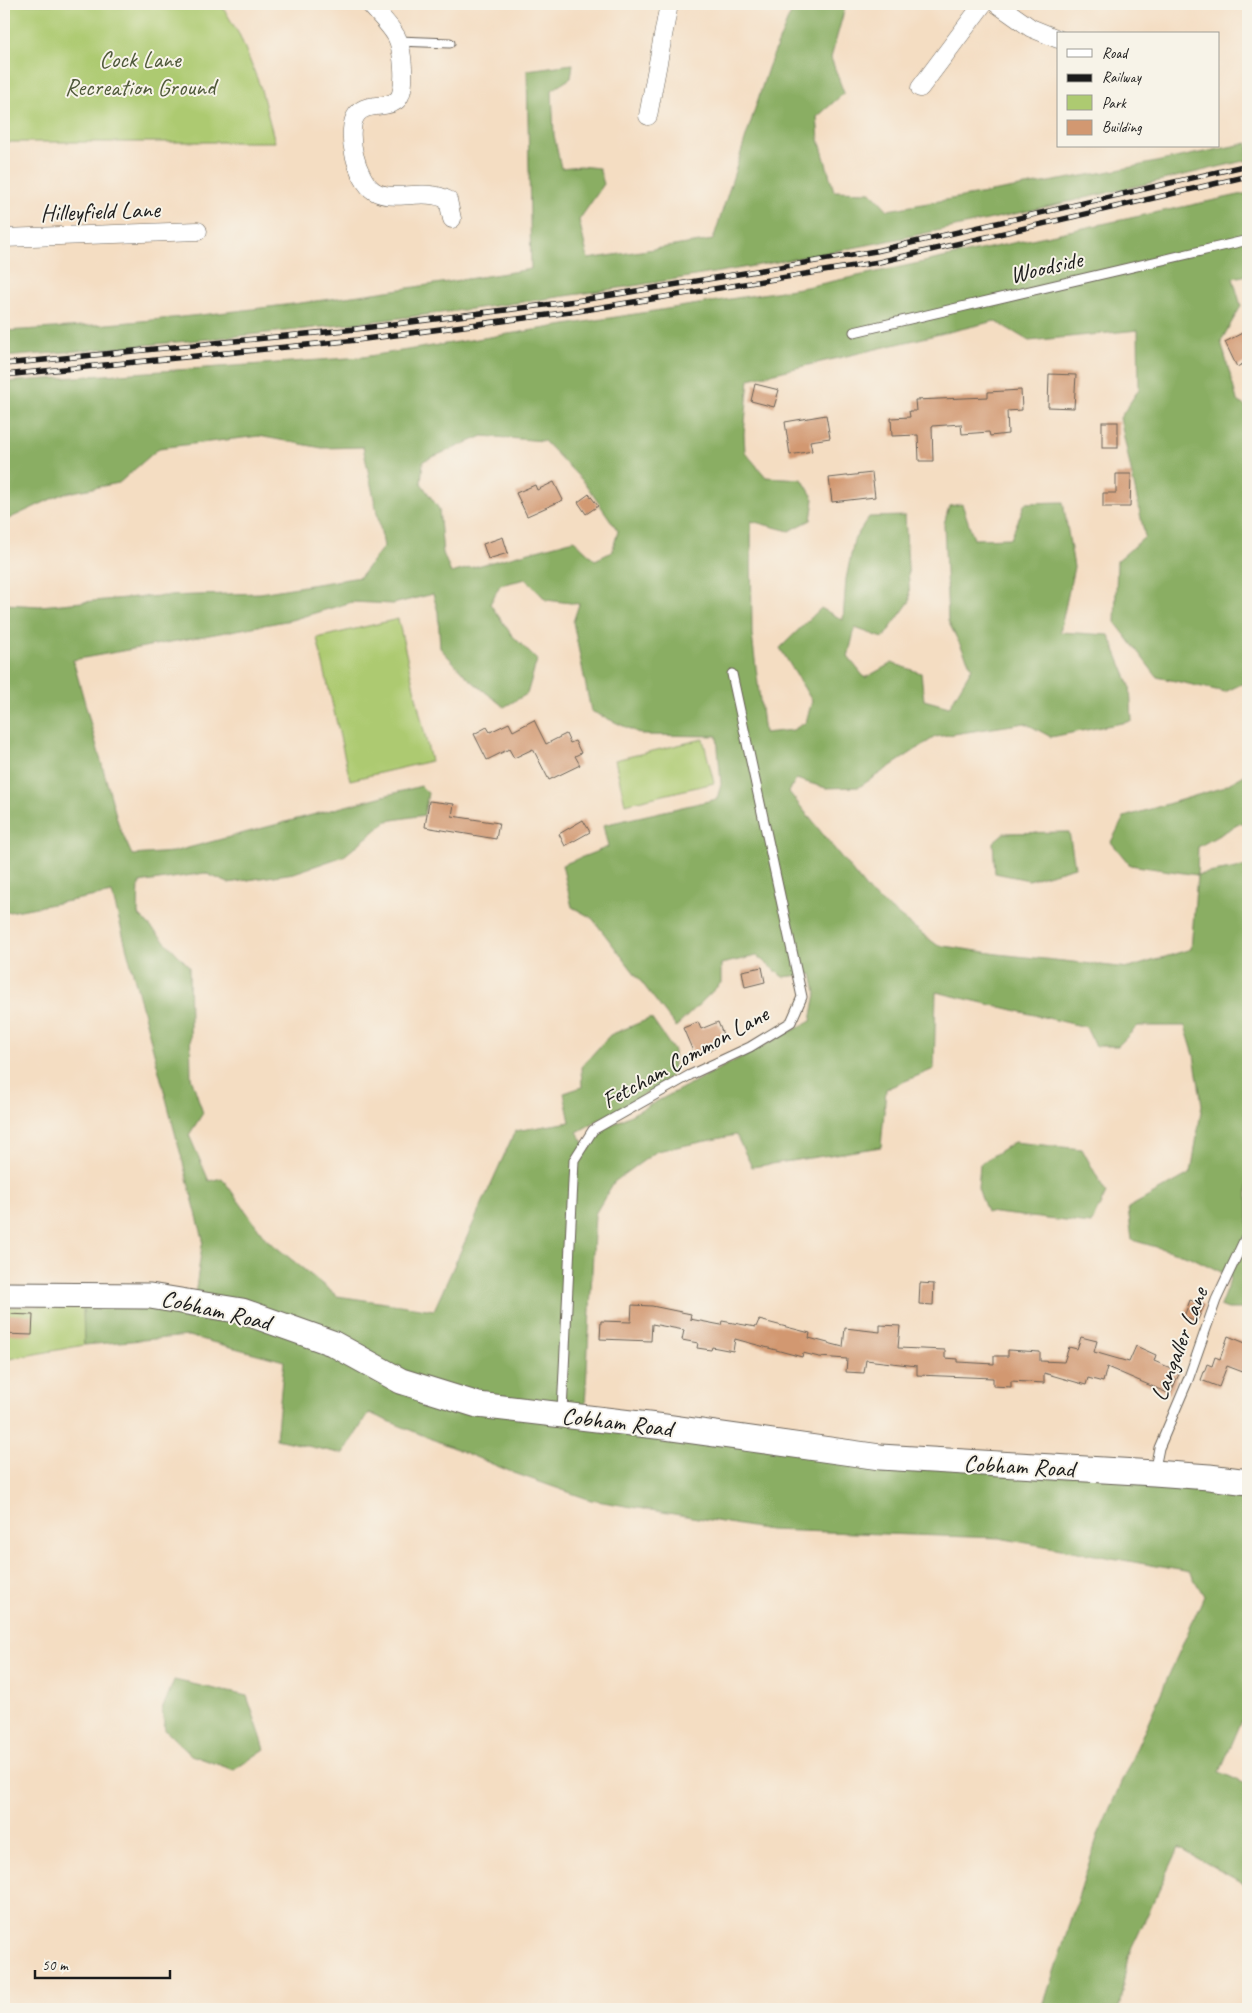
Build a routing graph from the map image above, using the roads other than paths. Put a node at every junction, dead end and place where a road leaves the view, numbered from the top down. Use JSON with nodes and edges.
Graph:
{"nodes":[{"id":1,"x":370,"y":4,"type":"edge"},
{"id":2,"x":669,"y":4,"type":"edge"},
{"id":3,"x":983,"y":4,"type":"edge"},
{"id":4,"x":997,"y":4,"type":"edge"},
{"id":5,"x":1057,"y":39,"type":"edge"},
{"id":6,"x":398,"y":41,"type":"junction"},
{"id":7,"x":450,"y":43,"type":"dead end"},
{"id":8,"x":920,"y":88,"type":"dead end"},
{"id":9,"x":648,"y":116,"type":"dead end"},
{"id":10,"x":452,"y":219,"type":"dead end"},
{"id":11,"x":198,"y":230,"type":"dead end"},
{"id":12,"x":4,"y":238,"type":"edge"},
{"id":13,"x":1248,"y":240,"type":"edge"},
{"id":14,"x":854,"y":332,"type":"dead end"},
{"id":15,"x":732,"y":674,"type":"dead end"},
{"id":16,"x":1248,"y":1232,"type":"edge"},
{"id":17,"x":4,"y":1295,"type":"edge"},
{"id":18,"x":562,"y":1415,"type":"junction"},
{"id":19,"x":1154,"y":1473,"type":"junction"},
{"id":20,"x":1248,"y":1482,"type":"edge"}],
"edges":[{"from":1,"to":6,"type":"street"},
{"from":2,"to":9,"type":"street"},
{"from":3,"to":8,"type":"street"},
{"from":4,"to":5,"type":"street"},
{"from":6,"to":7,"type":"lane"},
{"from":6,"to":10,"type":"street"},
{"from":11,"to":12,"type":"street","name":"Hilleyfield Lane"},
{"from":13,"to":14,"type":"lane","name":"Woodside"},
{"from":15,"to":18,"type":"lane","name":"Fetcham Common Lane"},
{"from":16,"to":19,"type":"lane","name":"Langaller Lane"},
{"from":17,"to":18,"type":"street","name":"Cobham Road"},
{"from":18,"to":19,"type":"street","name":"Cobham Road"},
{"from":19,"to":20,"type":"street","name":"Cobham Road"}]}
